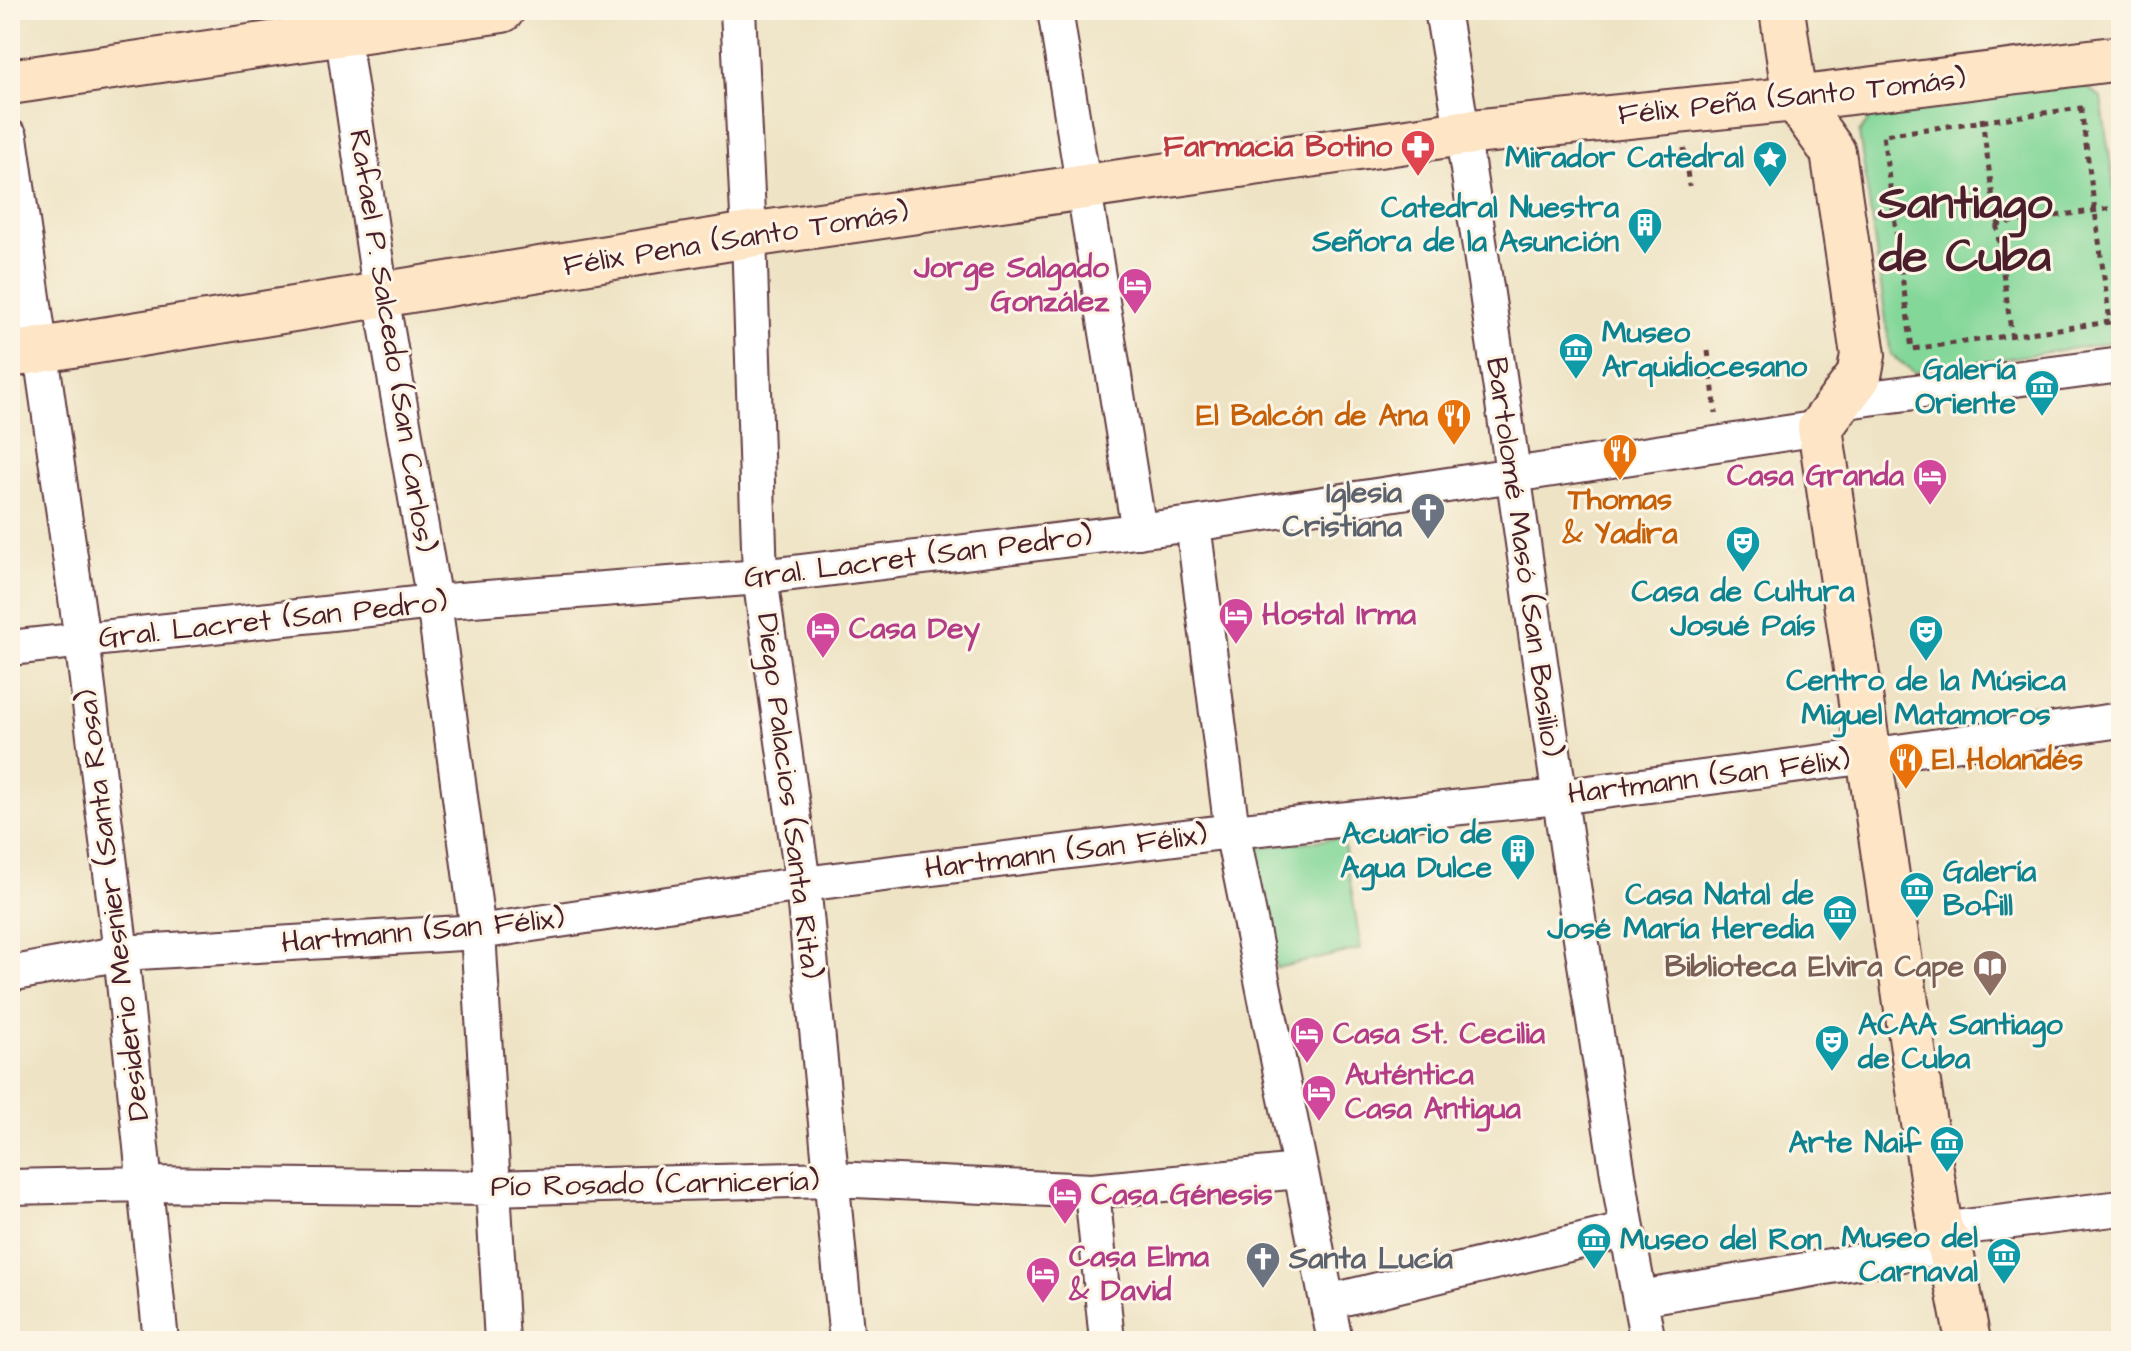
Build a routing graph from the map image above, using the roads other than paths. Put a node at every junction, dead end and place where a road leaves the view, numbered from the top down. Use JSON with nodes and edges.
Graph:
{"nodes":[{"id":1,"x":502,"y":10,"type":"edge"},
{"id":2,"x":738,"y":10,"type":"edge"},
{"id":3,"x":1055,"y":10,"type":"edge"},
{"id":4,"x":1442,"y":10,"type":"edge"},
{"id":5,"x":1782,"y":10,"type":"edge"},
{"id":6,"x":341,"y":22,"type":"edge"},
{"id":7,"x":2121,"y":58,"type":"edge"},
{"id":8,"x":10,"y":82,"type":"edge"},
{"id":9,"x":1870,"y":89,"type":"junction"},
{"id":10,"x":1795,"y":99,"type":"junction"},
{"id":11,"x":1463,"y":133,"type":"junction"},
{"id":12,"x":10,"y":137,"type":"edge"},
{"id":13,"x":1833,"y":152,"type":"junction"},
{"id":14,"x":1085,"y":187,"type":"junction"},
{"id":15,"x":749,"y":235,"type":"junction"},
{"id":16,"x":381,"y":296,"type":"junction"},
{"id":17,"x":26,"y":352,"type":"edge"},
{"id":18,"x":2121,"y":365,"type":"edge"},
{"id":19,"x":1830,"y":416,"type":"junction"},
{"id":20,"x":1512,"y":474,"type":"junction"},
{"id":21,"x":1193,"y":524,"type":"junction"},
{"id":22,"x":1139,"y":531,"type":"junction"},
{"id":23,"x":760,"y":577,"type":"junction"},
{"id":24,"x":434,"y":602,"type":"junction"},
{"id":25,"x":82,"y":640,"type":"junction"},
{"id":26,"x":10,"y":648,"type":"edge"},
{"id":27,"x":2121,"y":720,"type":"edge"},
{"id":28,"x":1869,"y":756,"type":"junction"},
{"id":29,"x":1558,"y":797,"type":"junction"},
{"id":30,"x":1232,"y":831,"type":"junction"},
{"id":31,"x":803,"y":884,"type":"junction"},
{"id":32,"x":478,"y":932,"type":"junction"},
{"id":33,"x":121,"y":953,"type":"junction"},
{"id":34,"x":10,"y":974,"type":"edge"},
{"id":35,"x":1299,"y":1171,"type":"junction"},
{"id":36,"x":833,"y":1179,"type":"junction"},
{"id":37,"x":144,"y":1184,"type":"junction"},
{"id":38,"x":10,"y":1187,"type":"edge"},
{"id":39,"x":493,"y":1188,"type":"junction"},
{"id":40,"x":1092,"y":1191,"type":"junction"},
{"id":41,"x":2121,"y":1208,"type":"edge"},
{"id":42,"x":1627,"y":1230,"type":"junction"},
{"id":43,"x":1945,"y":1238,"type":"junction"},
{"id":44,"x":1640,"y":1298,"type":"junction"},
{"id":45,"x":1328,"y":1302,"type":"junction"},
{"id":46,"x":161,"y":1341,"type":"edge"},
{"id":47,"x":502,"y":1341,"type":"edge"},
{"id":48,"x":847,"y":1341,"type":"edge"},
{"id":49,"x":1107,"y":1341,"type":"edge"},
{"id":50,"x":1335,"y":1341,"type":"edge"},
{"id":51,"x":1648,"y":1341,"type":"edge"},
{"id":52,"x":1968,"y":1341,"type":"edge"}],
"edges":[{"from":1,"to":6,"type":"street"},
{"from":2,"to":15,"type":"street","name":"Diego Palacios (Santa Rita)"},
{"from":3,"to":14,"type":"street"},
{"from":4,"to":11,"type":"street","name":"Bartolomé Masó (San Basilio)"},
{"from":5,"to":10,"type":"street"},
{"from":6,"to":8,"type":"street"},
{"from":6,"to":16,"type":"street","name":"Rafael P. Salcedo (San Carlos)"},
{"from":7,"to":9,"type":"street","name":"Félix Peña (Santo Tomás)"},
{"from":9,"to":10,"type":"street","name":"Félix Peña (Santo Tomás)"},
{"from":9,"to":13,"type":"street"},
{"from":10,"to":11,"type":"street","name":"Félix Peña (Santo Tomás)"},
{"from":10,"to":13,"type":"street"},
{"from":11,"to":14,"type":"street","name":"Félix Pena (Santo Tomás)"},
{"from":11,"to":20,"type":"street","name":"Bartolomé Masó (San Basilio)"},
{"from":12,"to":17,"type":"street","name":"Desiderio Mesnier (Santa Rosa)"},
{"from":13,"to":19,"type":"street"},
{"from":14,"to":15,"type":"street","name":"Félix Pena (Santo Tomás)"},
{"from":14,"to":22,"type":"street"},
{"from":15,"to":16,"type":"street","name":"Félix Pena (Santo Tomás)"},
{"from":15,"to":23,"type":"street","name":"Diego Palacios (Santa Rita)"},
{"from":16,"to":17,"type":"street","name":"Félix Pena (Santo Tomás)"},
{"from":16,"to":24,"type":"street","name":"Rafael P. Salcedo (San Carlos)"},
{"from":17,"to":25,"type":"street","name":"Desiderio Mesnier (Santa Rosa)"},
{"from":18,"to":19,"type":"street","name":"Gral. Lacret (San Pedro)"},
{"from":19,"to":20,"type":"street","name":"Gral. Lacret (San Pedro)"},
{"from":19,"to":28,"type":"street"},
{"from":20,"to":21,"type":"street","name":"Gral. Lacret (San Pedro)"},
{"from":20,"to":29,"type":"street","name":"Bartolomé Masó (San Basilio)"},
{"from":21,"to":22,"type":"street","name":"Gral. Lacret (San Pedro)"},
{"from":21,"to":30,"type":"street"},
{"from":22,"to":23,"type":"street","name":"Gral. Lacret (San Pedro)"},
{"from":23,"to":24,"type":"street","name":"Gral. Lacret (San Pedro)"},
{"from":23,"to":31,"type":"street","name":"Diego Palacios (Santa Rita)"},
{"from":24,"to":25,"type":"street","name":"Gral. Lacret (San Pedro)"},
{"from":24,"to":32,"type":"street","name":"Rafael P. Salcedo (San Carlos)"},
{"from":25,"to":26,"type":"street","name":"Gral. Lacret (San Pedro)"},
{"from":25,"to":33,"type":"street","name":"Desiderio Mesnier (Santa Rosa)"},
{"from":27,"to":28,"type":"street","name":"Hartmann (San Félix)"},
{"from":28,"to":29,"type":"street","name":"Hartmann (San Félix)"},
{"from":28,"to":43,"type":"street"},
{"from":29,"to":30,"type":"street","name":"Hartmann (San Félix)"},
{"from":29,"to":42,"type":"street","name":"Bartolomé Masó (San Basilio)"},
{"from":30,"to":31,"type":"street","name":"Hartmann (San Félix)"},
{"from":30,"to":35,"type":"street"},
{"from":31,"to":32,"type":"street","name":"Hartmann (San Félix)"},
{"from":31,"to":36,"type":"street","name":"Diego Palacios (Santa Rita)"},
{"from":32,"to":33,"type":"street","name":"Hartmann (San Félix)"},
{"from":32,"to":39,"type":"street","name":"Rafael P. Salcedo (San Carlos)"},
{"from":33,"to":34,"type":"street","name":"Hartmann (San Félix)"},
{"from":33,"to":37,"type":"street","name":"Desiderio Mesnier (Santa Rosa)"},
{"from":35,"to":40,"type":"street","name":"Pío Rosado (Carnicería)"},
{"from":35,"to":45,"type":"street"},
{"from":36,"to":39,"type":"street","name":"Pío Rosado (Carnicería)"},
{"from":36,"to":40,"type":"street","name":"Pío Rosado (Carnicería)"},
{"from":36,"to":48,"type":"street","name":"Diego Palacios (Santa Rita)"},
{"from":37,"to":38,"type":"street","name":"Pío Rosado (Carnicería)"},
{"from":37,"to":39,"type":"street","name":"Pío Rosado (Carnicería)"},
{"from":37,"to":46,"type":"street","name":"Desiderio Mesnier (Santa Rosa)"},
{"from":39,"to":47,"type":"street","name":"Rafael P. Salcedo (San Carlos)"},
{"from":40,"to":49,"type":"street"},
{"from":41,"to":43,"type":"street"},
{"from":42,"to":44,"type":"street","name":"Bartolomé Masó (San Basilio)"},
{"from":42,"to":45,"type":"street"},
{"from":43,"to":44,"type":"street"},
{"from":43,"to":52,"type":"street"},
{"from":44,"to":51,"type":"street","name":"Bartolomé Masó (San Basilio)"},
{"from":45,"to":50,"type":"street"}]}
